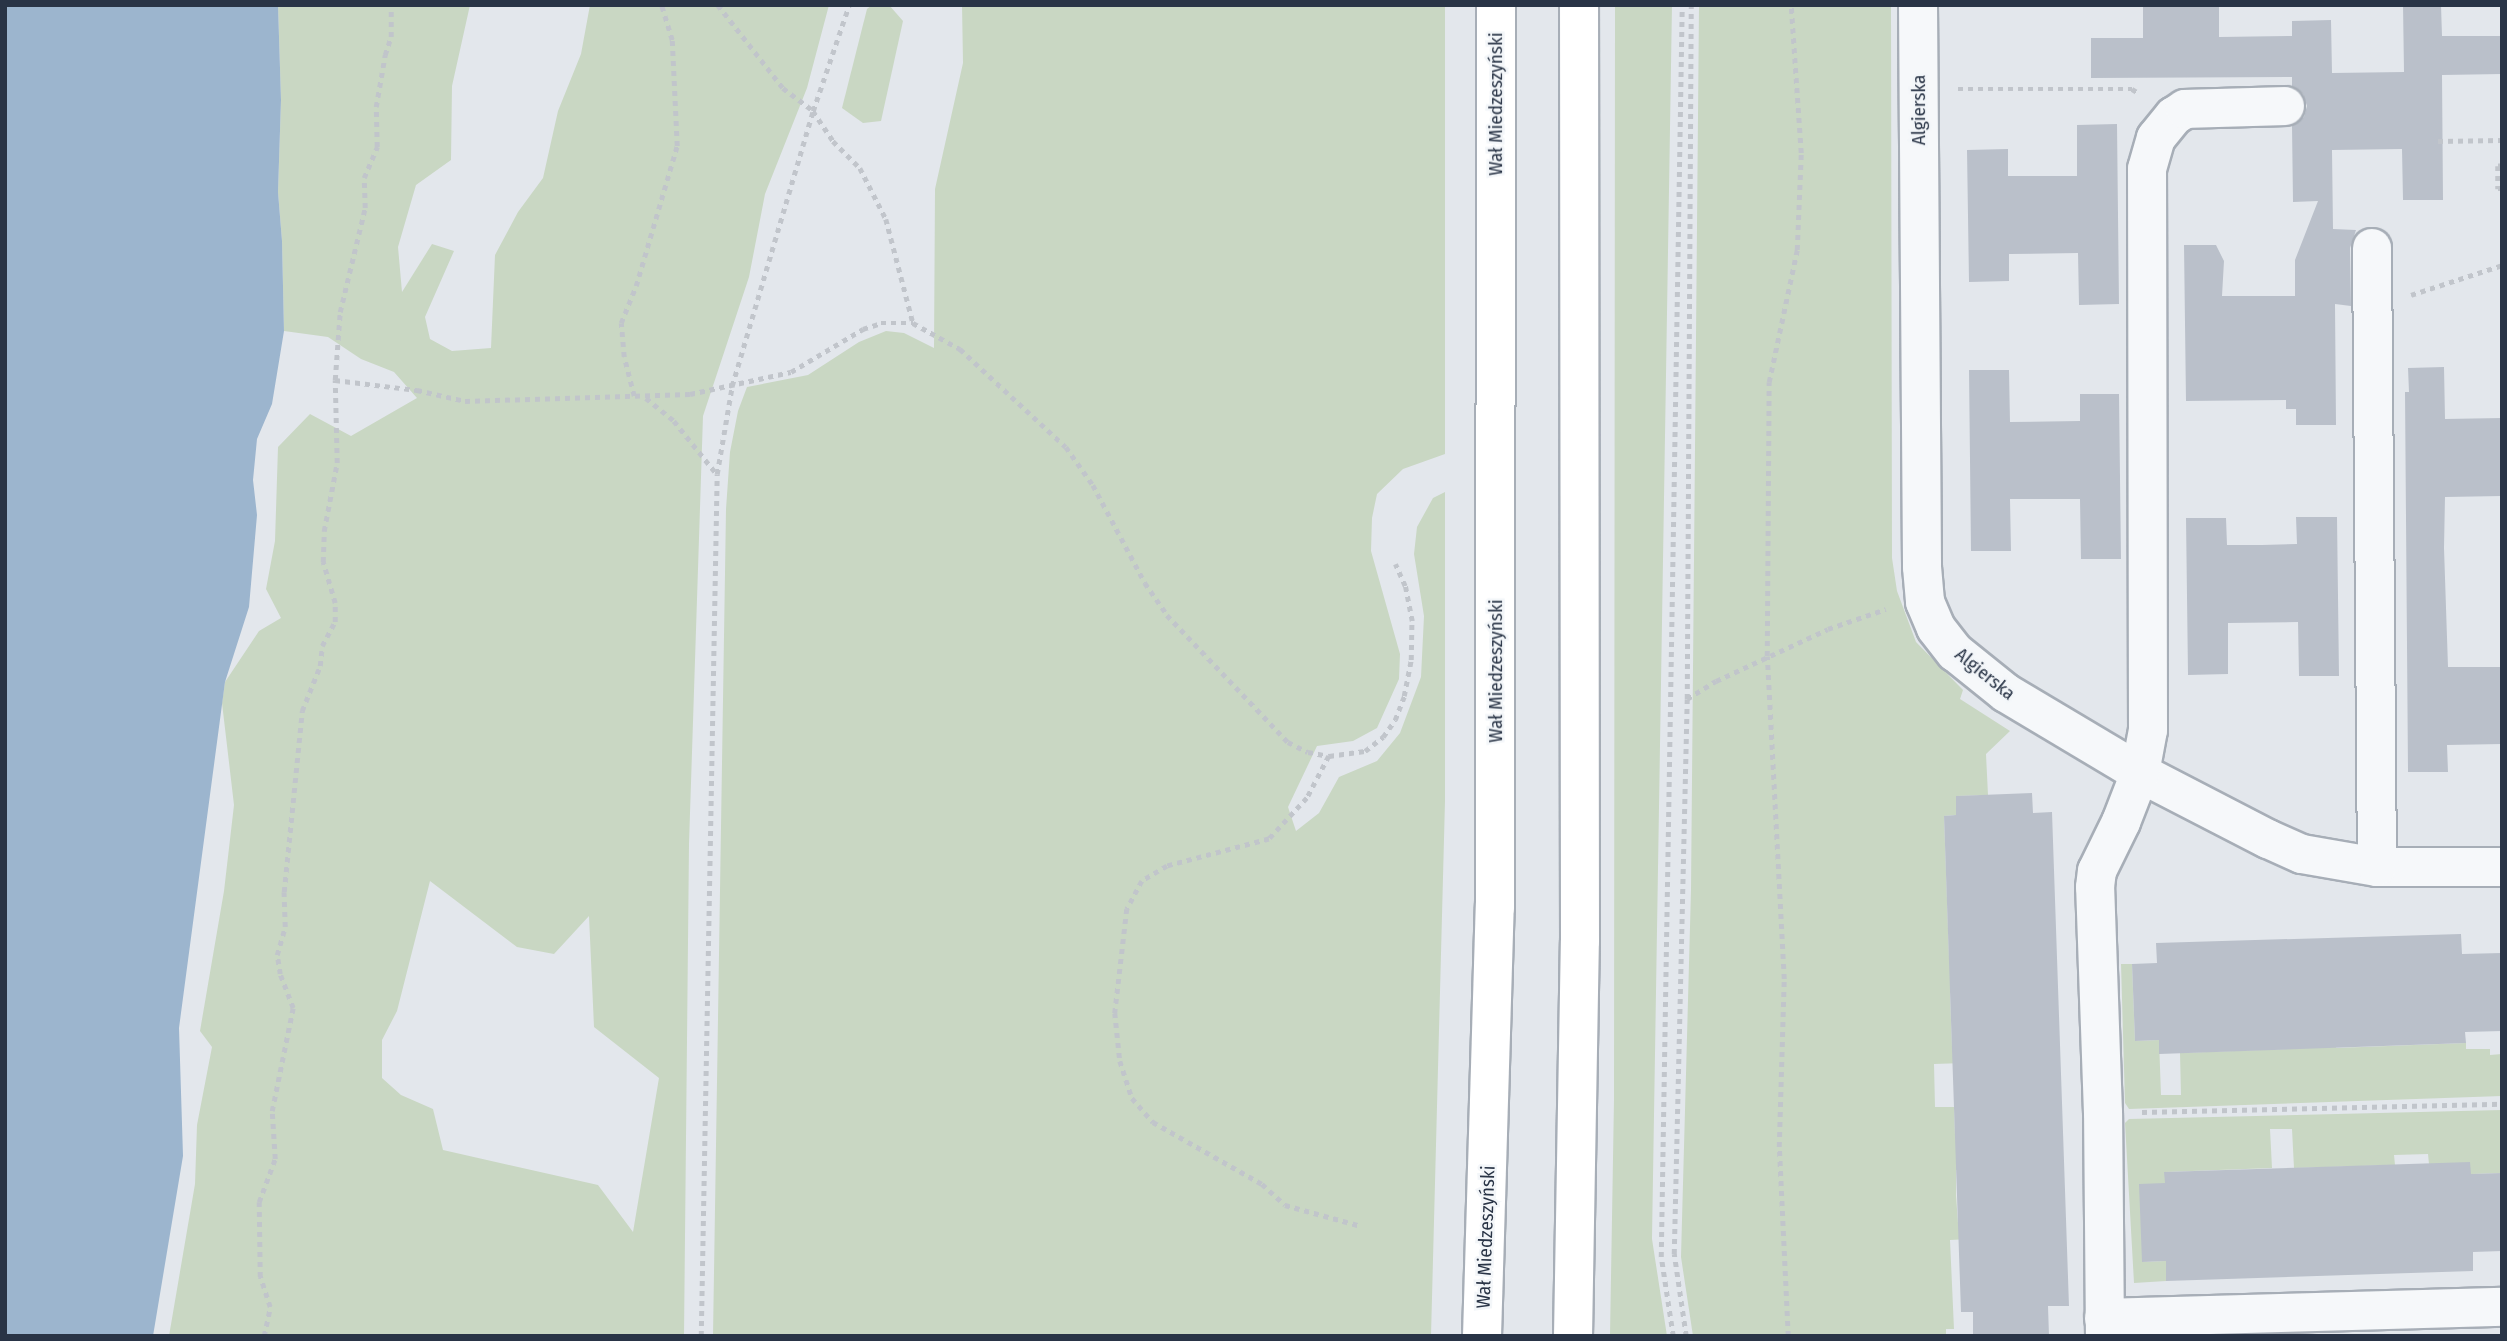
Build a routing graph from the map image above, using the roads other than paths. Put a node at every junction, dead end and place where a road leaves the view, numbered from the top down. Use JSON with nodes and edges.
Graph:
{"nodes":[{"id":1,"x":1496,"y":5,"type":"edge"},
{"id":2,"x":1579,"y":5,"type":"edge"},
{"id":3,"x":1919,"y":5,"type":"edge"},
{"id":4,"x":2285,"y":106,"type":"dead end"},
{"id":5,"x":2372,"y":248,"type":"dead end"},
{"id":6,"x":2140,"y":773,"type":"junction"},
{"id":7,"x":2377,"y":867,"type":"junction"},
{"id":8,"x":2502,"y":867,"type":"edge"},
{"id":9,"x":2502,"y":1307,"type":"edge"},
{"id":10,"x":2104,"y":1327,"type":"edge"},
{"id":11,"x":1482,"y":1336,"type":"edge"},
{"id":12,"x":1573,"y":1336,"type":"edge"}],
"edges":[{"from":1,"to":11,"type":"main road","name":"Wał Miedzeszyński"},
{"from":2,"to":12,"type":"main road"},
{"from":3,"to":6,"type":"street","name":"Algierska"},
{"from":4,"to":6,"type":"street"},
{"from":5,"to":7,"type":"street"},
{"from":6,"to":7,"type":"street","name":"Algierska"},
{"from":6,"to":10,"type":"street"},
{"from":7,"to":8,"type":"street","name":"Algierska"},
{"from":9,"to":10,"type":"street"}]}
